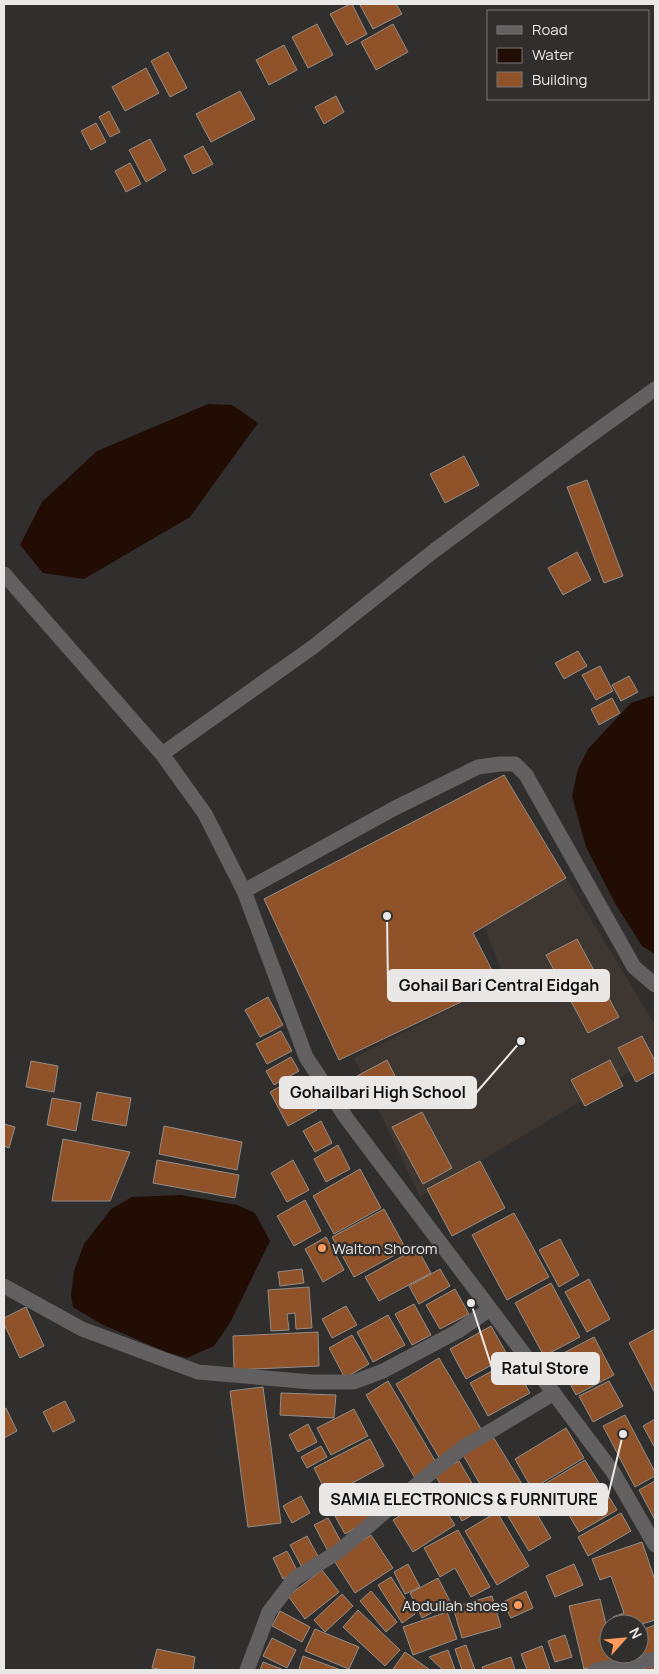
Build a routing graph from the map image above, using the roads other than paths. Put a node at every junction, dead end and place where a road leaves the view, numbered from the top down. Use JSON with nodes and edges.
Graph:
{"nodes":[{"id":1,"x":655,"y":389,"type":"edge"},
{"id":2,"x":4,"y":574,"type":"edge"},
{"id":3,"x":162,"y":754,"type":"junction"},
{"id":4,"x":244,"y":891,"type":"junction"},
{"id":5,"x":655,"y":985,"type":"edge"},
{"id":6,"x":4,"y":1286,"type":"edge"},
{"id":7,"x":490,"y":1309,"type":"junction"},
{"id":8,"x":554,"y":1393,"type":"junction"},
{"id":9,"x":655,"y":1545,"type":"edge"},
{"id":10,"x":655,"y":1659,"type":"edge"},
{"id":11,"x":247,"y":1670,"type":"edge"},
{"id":12,"x":596,"y":1670,"type":"edge"}],
"edges":[{"from":1,"to":3,"type":"street"},
{"from":2,"to":3,"type":"street"},
{"from":3,"to":4,"type":"street"},
{"from":4,"to":5,"type":"street"},
{"from":4,"to":7,"type":"street"},
{"from":6,"to":7,"type":"street"},
{"from":7,"to":8,"type":"street"},
{"from":8,"to":9,"type":"street"},
{"from":8,"to":11,"type":"street"},
{"from":10,"to":12,"type":"street"}]}
